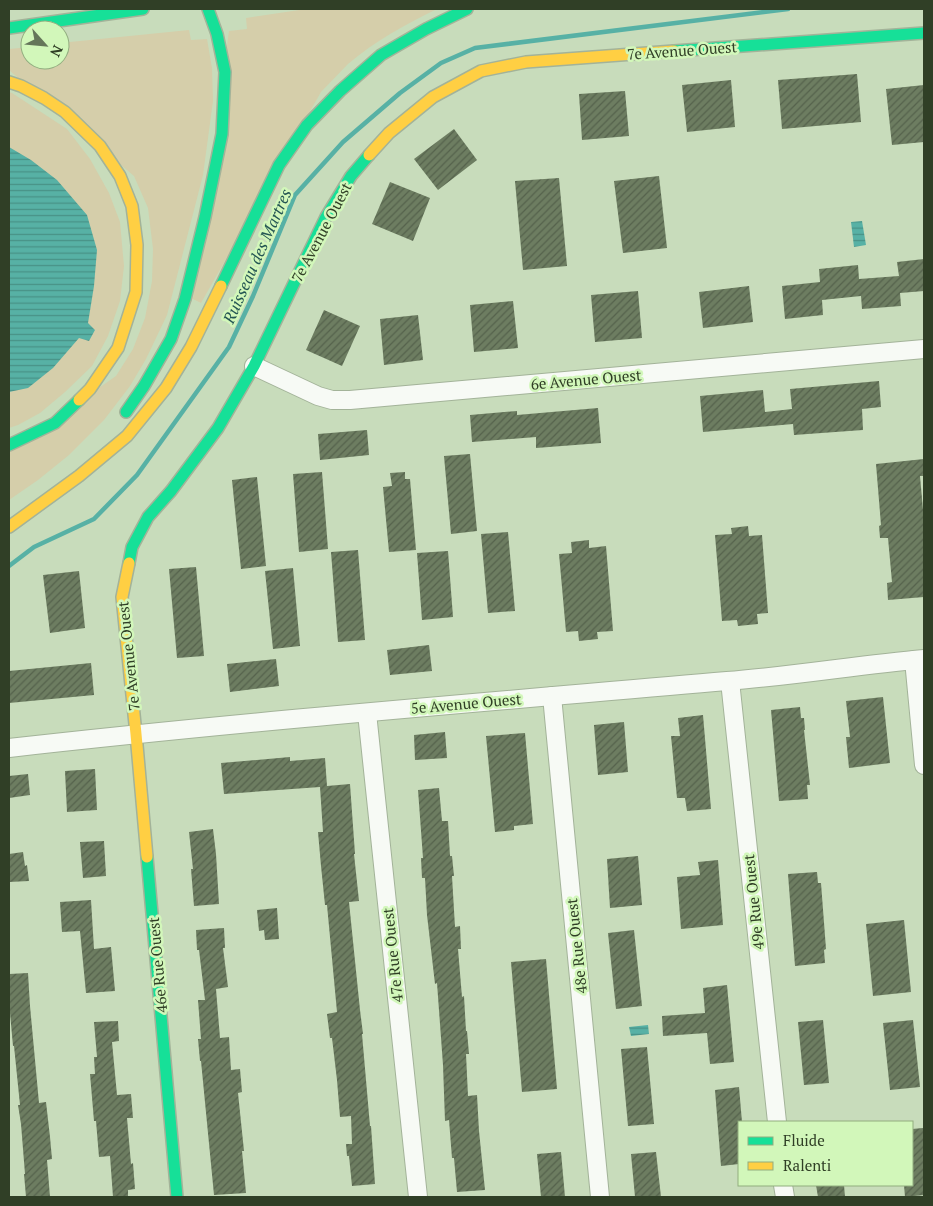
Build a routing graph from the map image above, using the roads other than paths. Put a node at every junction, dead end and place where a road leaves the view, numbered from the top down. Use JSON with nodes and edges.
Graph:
{"nodes":[{"id":1,"x":143,"y":9,"type":"edge"},
{"id":2,"x":208,"y":9,"type":"edge"},
{"id":3,"x":467,"y":9,"type":"edge"},
{"id":4,"x":9,"y":28,"type":"edge"},
{"id":5,"x":924,"y":33,"type":"edge"},
{"id":6,"x":9,"y":82,"type":"edge"},
{"id":7,"x":924,"y":349,"type":"edge"},
{"id":8,"x":254,"y":366,"type":"junction"},
{"id":9,"x":117,"y":424,"type":"dead end"},
{"id":10,"x":106,"y":438,"type":"dead end"},
{"id":11,"x":9,"y":445,"type":"edge"},
{"id":12,"x":79,"y":476,"type":"junction"},
{"id":13,"x":9,"y":527,"type":"edge"},
{"id":14,"x":919,"y":660,"type":"edge"},
{"id":15,"x":730,"y":681,"type":"junction"},
{"id":16,"x":552,"y":696,"type":"junction"},
{"id":17,"x":367,"y":713,"type":"junction"},
{"id":18,"x":136,"y":734,"type":"junction"},
{"id":19,"x":9,"y":748,"type":"edge"},
{"id":20,"x":924,"y":765,"type":"edge"},
{"id":21,"x":777,"y":1121,"type":"edge"},
{"id":22,"x":177,"y":1197,"type":"edge"},
{"id":23,"x":418,"y":1197,"type":"edge"},
{"id":24,"x":600,"y":1197,"type":"edge"}],
"edges":[{"from":1,"to":4,"type":"main road"},
{"from":2,"to":9,"type":"main road"},
{"from":3,"to":12,"type":"main road"},
{"from":5,"to":8,"type":"main road","name":"7e Avenue Ouest"},
{"from":6,"to":11,"type":"main road"},
{"from":7,"to":8,"type":"street","name":"6e Avenue Ouest"},
{"from":8,"to":18,"type":"main road","name":"7e Avenue Ouest"},
{"from":10,"to":12,"type":"main road"},
{"from":12,"to":13,"type":"main road"},
{"from":14,"to":15,"type":"street","name":"5e Avenue Ouest"},
{"from":14,"to":20,"type":"street"},
{"from":15,"to":16,"type":"street","name":"5e Avenue Ouest"},
{"from":15,"to":21,"type":"street","name":"49e Rue Ouest"},
{"from":16,"to":17,"type":"street","name":"5e Avenue Ouest"},
{"from":16,"to":24,"type":"street","name":"48e Rue Ouest"},
{"from":17,"to":18,"type":"street","name":"5e Avenue Ouest"},
{"from":17,"to":23,"type":"street","name":"47e Rue Ouest"},
{"from":18,"to":19,"type":"street","name":"5e Avenue Ouest"},
{"from":18,"to":22,"type":"main road","name":"46e Rue Ouest"}]}
